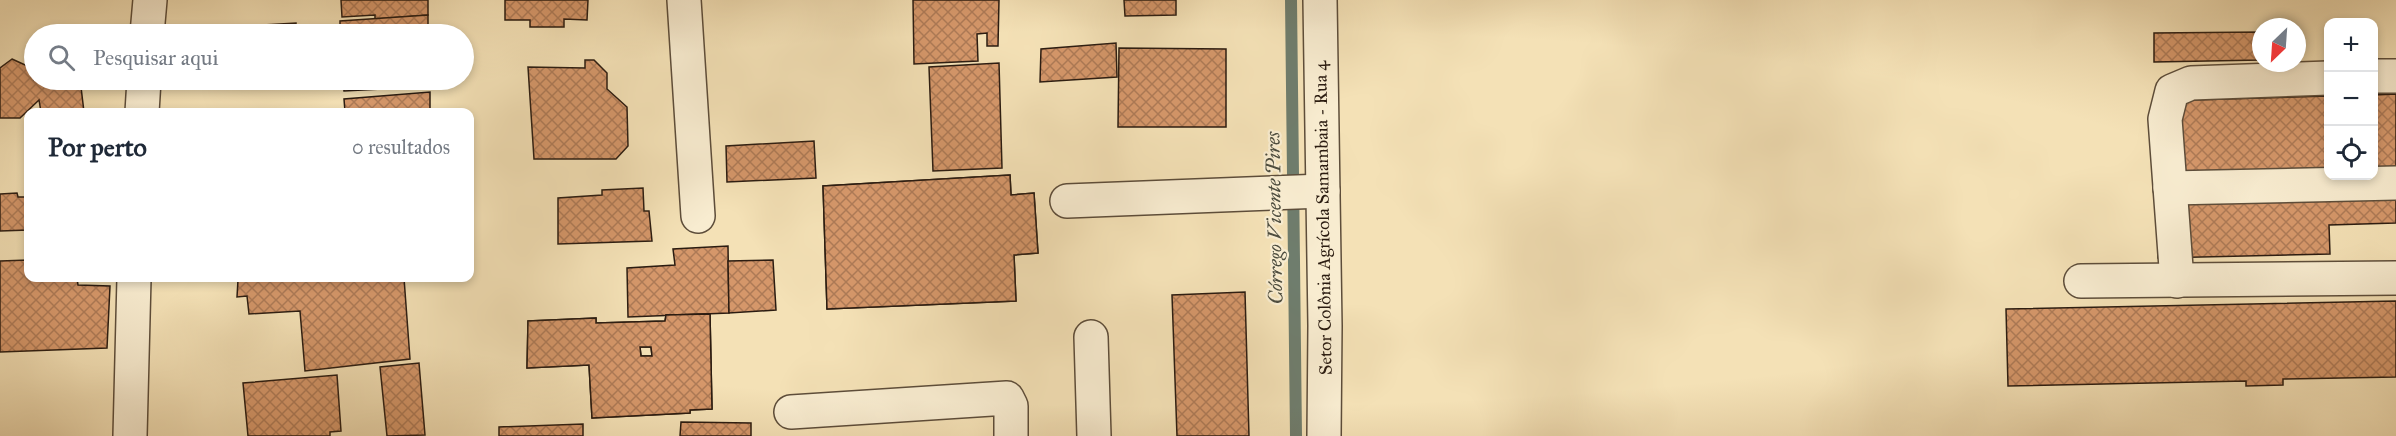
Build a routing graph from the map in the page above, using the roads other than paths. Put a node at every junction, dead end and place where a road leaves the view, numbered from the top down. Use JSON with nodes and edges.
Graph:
{"nodes":[{"id":1,"x":150,"y":0,"type":"edge"},
{"id":2,"x":684,"y":0,"type":"edge"},
{"id":3,"x":1320,"y":0,"type":"edge"},
{"id":4,"x":148,"y":24,"type":"edge"},
{"id":5,"x":2378,"y":76,"type":"edge"},
{"id":6,"x":2396,"y":76,"type":"edge"},
{"id":7,"x":2324,"y":78,"type":"edge"},
{"id":8,"x":143,"y":90,"type":"edge"},
{"id":9,"x":142,"y":108,"type":"edge"},
{"id":10,"x":2396,"y":183,"type":"edge"},
{"id":11,"x":2170,"y":188,"type":"junction"},
{"id":12,"x":1323,"y":191,"type":"junction"},
{"id":13,"x":1067,"y":201,"type":"dead end"},
{"id":14,"x":698,"y":216,"type":"dead end"},
{"id":15,"x":2396,"y":278,"type":"edge"},
{"id":16,"x":2080,"y":281,"type":"dead end"},
{"id":17,"x":2177,"y":281,"type":"junction"},
{"id":18,"x":134,"y":282,"type":"edge"},
{"id":19,"x":1091,"y":337,"type":"dead end"},
{"id":20,"x":791,"y":412,"type":"dead end"},
{"id":21,"x":130,"y":436,"type":"edge"},
{"id":22,"x":1011,"y":436,"type":"edge"},
{"id":23,"x":1094,"y":436,"type":"edge"},
{"id":24,"x":1324,"y":436,"type":"edge"}],
"edges":[{"from":1,"to":4,"type":"street"},
{"from":2,"to":14,"type":"street"},
{"from":3,"to":12,"type":"street","name":"Setor Colônia Agrícola Samambaia - Rua 4"},
{"from":5,"to":6,"type":"street"},
{"from":7,"to":11,"type":"street"},
{"from":8,"to":9,"type":"street"},
{"from":10,"to":11,"type":"street"},
{"from":11,"to":17,"type":"street"},
{"from":12,"to":13,"type":"street"},
{"from":12,"to":24,"type":"street","name":"Setor Colônia Agrícola Samambaia - Rua 4"},
{"from":15,"to":17,"type":"street"},
{"from":16,"to":17,"type":"street"},
{"from":18,"to":21,"type":"street"},
{"from":19,"to":23,"type":"street"},
{"from":20,"to":22,"type":"street"}]}
